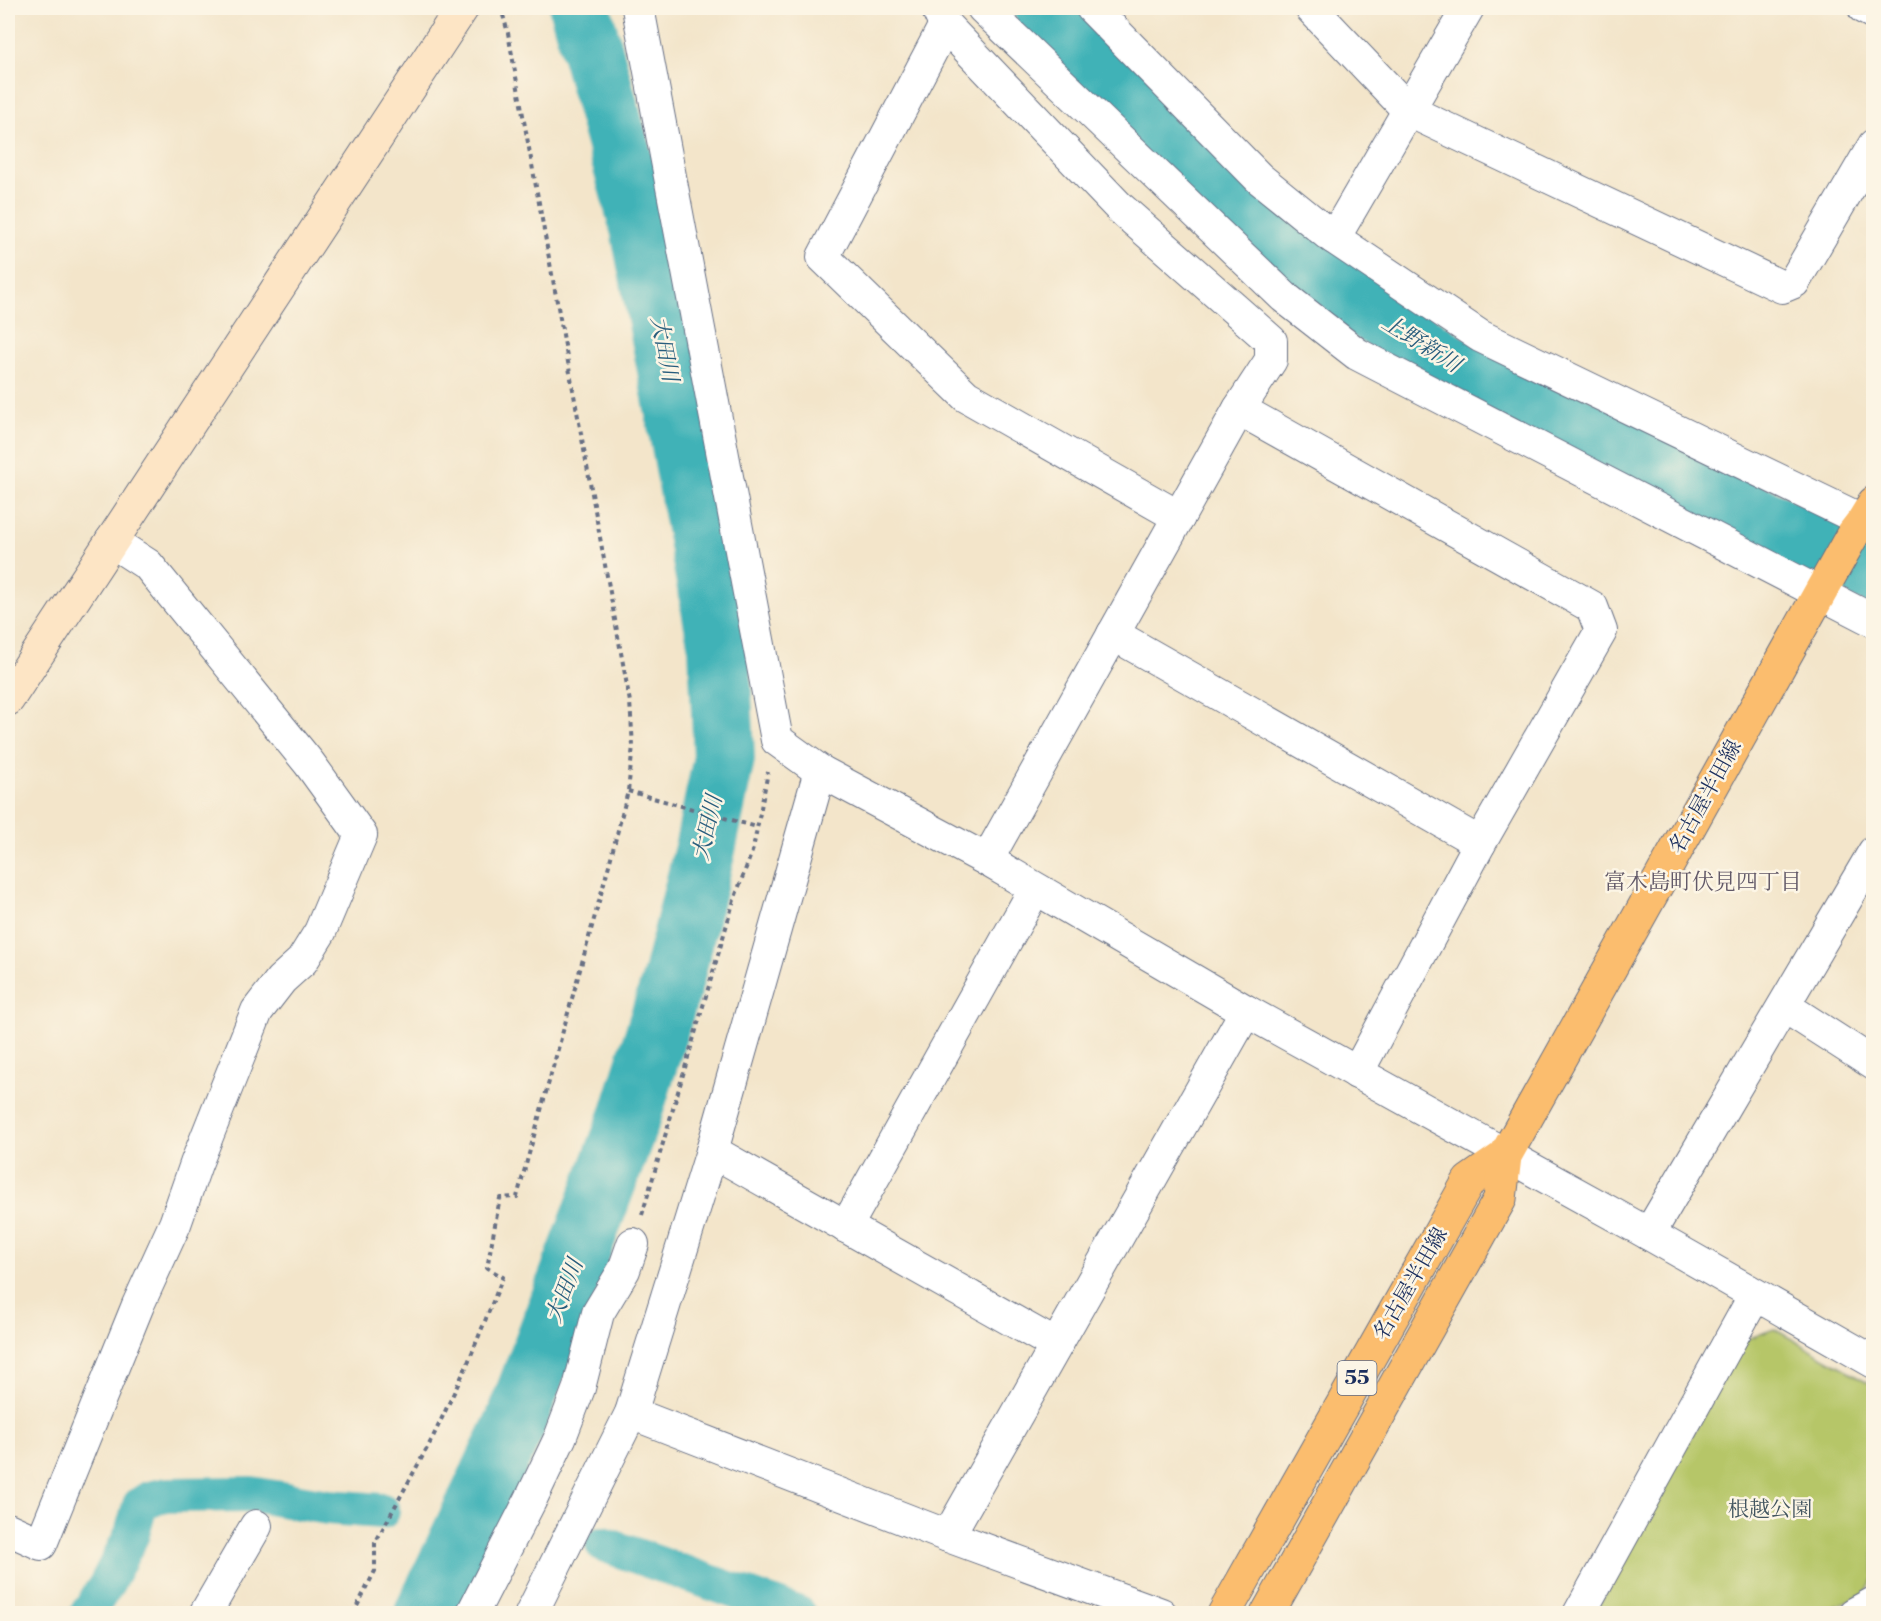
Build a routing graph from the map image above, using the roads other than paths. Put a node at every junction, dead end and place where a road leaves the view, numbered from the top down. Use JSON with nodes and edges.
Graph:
{"nodes":[{"id":1,"x":462,"y":8,"type":"edge"},
{"id":2,"x":639,"y":8,"type":"edge"},
{"id":3,"x":983,"y":8,"type":"edge"},
{"id":4,"x":1092,"y":8,"type":"edge"},
{"id":5,"x":1311,"y":8,"type":"edge"},
{"id":6,"x":1468,"y":8,"type":"edge"},
{"id":7,"x":1864,"y":8,"type":"edge"},
{"id":8,"x":1874,"y":13,"type":"edge"},
{"id":9,"x":941,"y":16,"type":"edge"},
{"id":10,"x":1408,"y":111,"type":"junction"},
{"id":11,"x":1874,"y":145,"type":"edge"},
{"id":12,"x":1334,"y":238,"type":"junction"},
{"id":13,"x":1239,"y":409,"type":"junction"},
{"id":14,"x":1179,"y":517,"type":"junction"},
{"id":15,"x":1866,"y":521,"type":"edge"},
{"id":16,"x":111,"y":541,"type":"junction"},
{"id":17,"x":1824,"y":587,"type":"junction"},
{"id":18,"x":1874,"y":621,"type":"edge"},
{"id":19,"x":1113,"y":634,"type":"junction"},
{"id":20,"x":8,"y":699,"type":"edge"},
{"id":21,"x":820,"y":771,"type":"junction"},
{"id":22,"x":1480,"y":843,"type":"junction"},
{"id":23,"x":1874,"y":852,"type":"edge"},
{"id":24,"x":987,"y":860,"type":"junction"},
{"id":25,"x":1035,"y":889,"type":"junction"},
{"id":26,"x":1784,"y":1006,"type":"junction"},
{"id":27,"x":1246,"y":1011,"type":"junction"},
{"id":28,"x":1874,"y":1064,"type":"edge"},
{"id":29,"x":1357,"y":1073,"type":"junction"},
{"id":30,"x":712,"y":1151,"type":"junction"},
{"id":31,"x":1505,"y":1156,"type":"junction"},
{"id":32,"x":846,"y":1227,"type":"junction"},
{"id":33,"x":1649,"y":1234,"type":"junction"},
{"id":34,"x":633,"y":1244,"type":"road end"},
{"id":35,"x":1755,"y":1295,"type":"junction"},
{"id":36,"x":1056,"y":1345,"type":"junction"},
{"id":37,"x":1874,"y":1362,"type":"edge"},
{"id":38,"x":631,"y":1413,"type":"junction"},
{"id":39,"x":256,"y":1526,"type":"dead end"},
{"id":40,"x":8,"y":1529,"type":"edge"},
{"id":41,"x":948,"y":1536,"type":"junction"},
{"id":42,"x":1874,"y":1603,"type":"edge"},
{"id":43,"x":205,"y":1614,"type":"edge"},
{"id":44,"x":472,"y":1614,"type":"edge"},
{"id":45,"x":531,"y":1614,"type":"edge"},
{"id":46,"x":1161,"y":1614,"type":"edge"},
{"id":47,"x":1224,"y":1614,"type":"edge"},
{"id":48,"x":1267,"y":1614,"type":"edge"},
{"id":49,"x":1579,"y":1614,"type":"edge"},
{"id":50,"x":1854,"y":1614,"type":"edge"}],
"edges":[{"from":1,"to":16,"type":"street"},
{"from":2,"to":21,"type":"street"},
{"from":3,"to":17,"type":"street"},
{"from":4,"to":12,"type":"street"},
{"from":5,"to":10,"type":"street"},
{"from":6,"to":10,"type":"street"},
{"from":7,"to":8,"type":"street"},
{"from":9,"to":13,"type":"street"},
{"from":9,"to":14,"type":"street"},
{"from":10,"to":11,"type":"street"},
{"from":10,"to":12,"type":"street"},
{"from":12,"to":15,"type":"street"},
{"from":13,"to":14,"type":"street"},
{"from":13,"to":22,"type":"street"},
{"from":14,"to":19,"type":"street"},
{"from":15,"to":17,"type":"main road","name":"名古屋半田線","number":"55"},
{"from":16,"to":20,"type":"street"},
{"from":16,"to":40,"type":"street"},
{"from":17,"to":18,"type":"street"},
{"from":17,"to":31,"type":"main road","name":"名古屋半田線","number":"55"},
{"from":19,"to":22,"type":"street"},
{"from":19,"to":24,"type":"street"},
{"from":21,"to":24,"type":"street"},
{"from":21,"to":30,"type":"street"},
{"from":22,"to":29,"type":"street"},
{"from":23,"to":26,"type":"street"},
{"from":24,"to":25,"type":"street"},
{"from":25,"to":27,"type":"street"},
{"from":25,"to":32,"type":"street"},
{"from":26,"to":28,"type":"street"},
{"from":26,"to":33,"type":"street"},
{"from":27,"to":29,"type":"street"},
{"from":27,"to":36,"type":"street"},
{"from":29,"to":31,"type":"street"},
{"from":30,"to":32,"type":"street"},
{"from":30,"to":38,"type":"street"},
{"from":31,"to":33,"type":"street"},
{"from":31,"to":47,"type":"main road","name":"名古屋半田線","number":"55"},
{"from":31,"to":48,"type":"main road","name":"名古屋半田線","number":"55"},
{"from":32,"to":36,"type":"street"},
{"from":33,"to":35,"type":"street"},
{"from":34,"to":44,"type":"street"},
{"from":35,"to":37,"type":"street"},
{"from":35,"to":49,"type":"street"},
{"from":36,"to":41,"type":"street"},
{"from":38,"to":41,"type":"street"},
{"from":38,"to":45,"type":"street"},
{"from":39,"to":43,"type":"street"},
{"from":41,"to":46,"type":"street"},
{"from":42,"to":50,"type":"street"}]}
